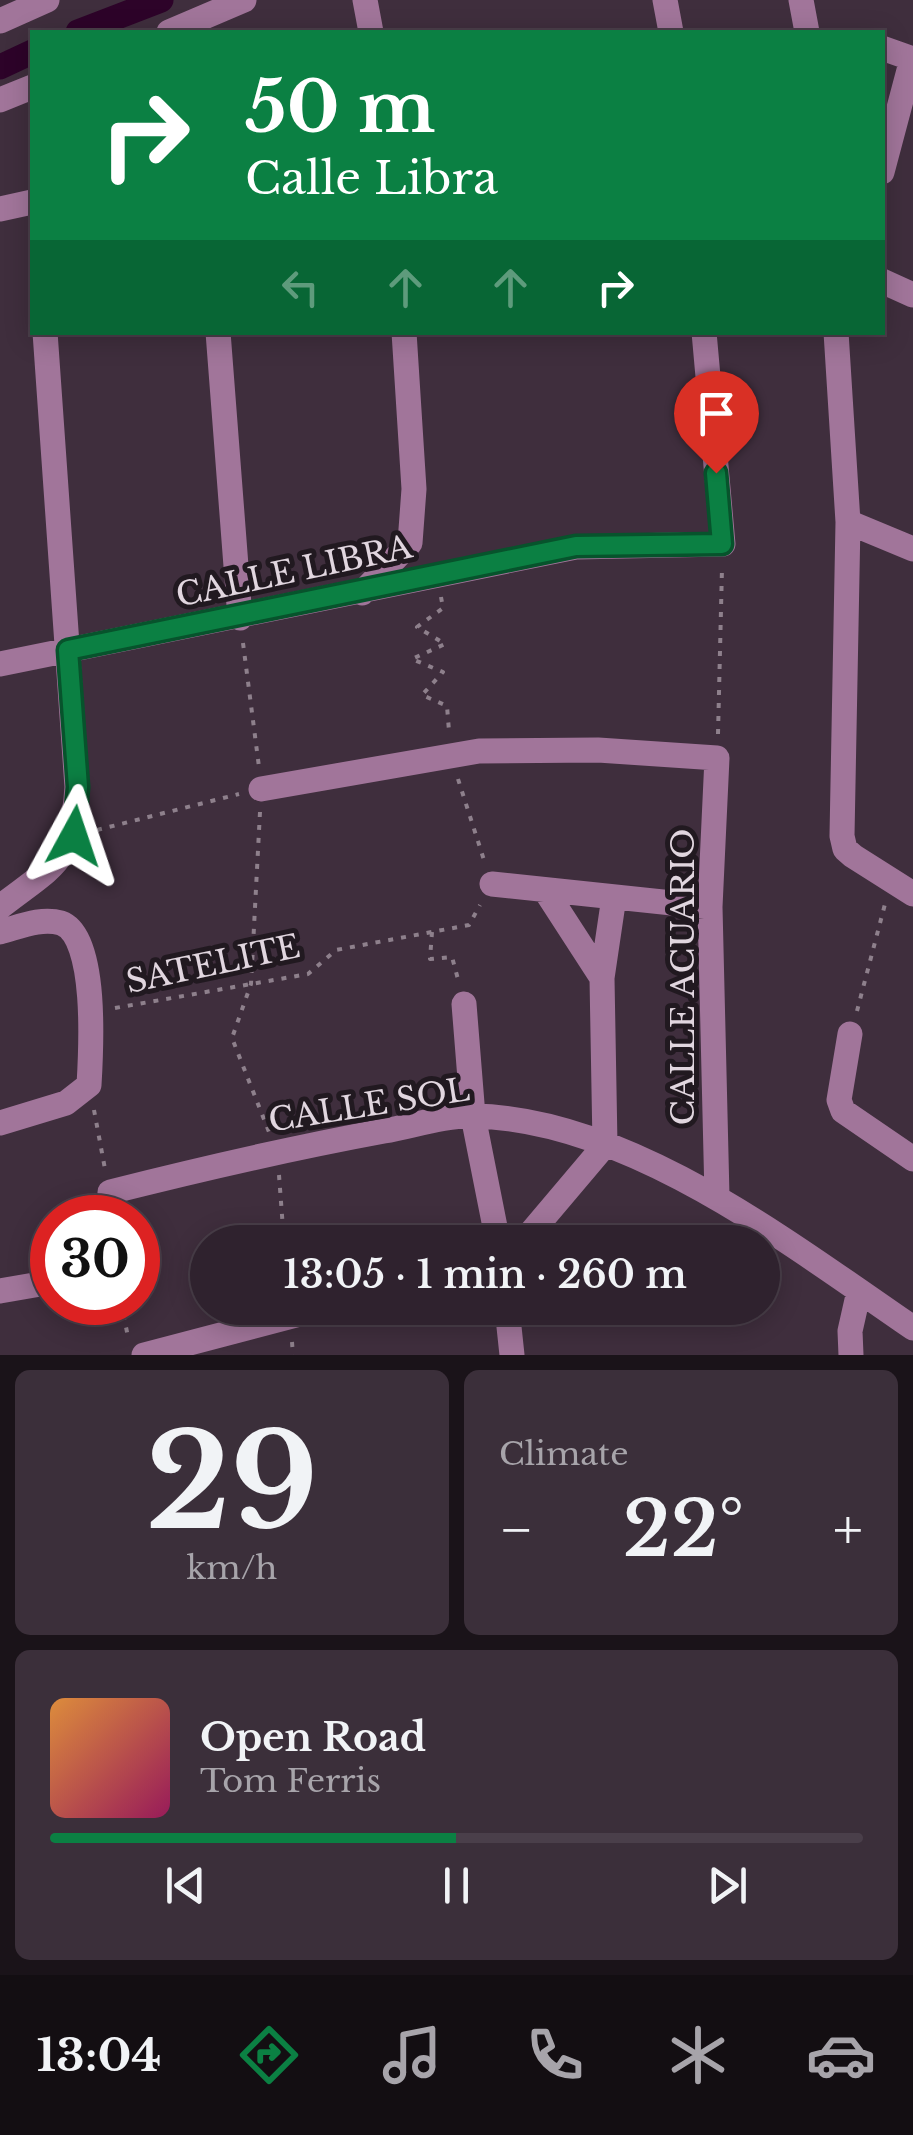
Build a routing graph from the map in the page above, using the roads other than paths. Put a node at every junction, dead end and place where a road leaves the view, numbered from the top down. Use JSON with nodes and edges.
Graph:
{"nodes":[{"id":1,"x":47,"y":0,"type":"edge"},
{"id":2,"x":244,"y":0,"type":"edge"},
{"id":3,"x":365,"y":0,"type":"edge"},
{"id":4,"x":665,"y":0,"type":"edge"},
{"id":5,"x":801,"y":0,"type":"edge"},
{"id":6,"x":0,"y":20,"type":"edge"},
{"id":7,"x":174,"y":30,"type":"edge"},
{"id":8,"x":372,"y":30,"type":"edge"},
{"id":9,"x":671,"y":30,"type":"edge"},
{"id":10,"x":807,"y":30,"type":"edge"},
{"id":11,"x":885,"y":49,"type":"edge"},
{"id":12,"x":912,"y":62,"type":"edge"},
{"id":13,"x":885,"y":66,"type":"edge"},
{"id":14,"x":30,"y":88,"type":"edge"},
{"id":15,"x":0,"y":100,"type":"edge"},
{"id":16,"x":885,"y":161,"type":"edge"},
{"id":17,"x":30,"y":202,"type":"edge"},
{"id":18,"x":0,"y":210,"type":"edge"},
{"id":19,"x":885,"y":281,"type":"edge"},
{"id":20,"x":913,"y":294,"type":"edge"},
{"id":21,"x":45,"y":335,"type":"edge"},
{"id":22,"x":218,"y":335,"type":"edge"},
{"id":23,"x":404,"y":335,"type":"edge"},
{"id":24,"x":704,"y":335,"type":"edge"},
{"id":25,"x":836,"y":335,"type":"edge"},
{"id":26,"x":848,"y":522,"type":"junction"},
{"id":27,"x":913,"y":549,"type":"edge"},
{"id":28,"x":362,"y":593,"type":"junction"},
{"id":29,"x":240,"y":618,"type":"junction"},
{"id":30,"x":68,"y":650,"type":"junction"},
{"id":31,"x":0,"y":664,"type":"edge"},
{"id":32,"x":261,"y":788,"type":"road end"},
{"id":33,"x":492,"y":884,"type":"road end"},
{"id":34,"x":902,"y":887,"type":"edge"},
{"id":35,"x":544,"y":890,"type":"junction"},
{"id":36,"x":614,"y":897,"type":"junction"},
{"id":37,"x":0,"y":907,"type":"edge"},
{"id":38,"x":710,"y":907,"type":"junction"},
{"id":39,"x":0,"y":932,"type":"edge"},
{"id":40,"x":602,"y":978,"type":"junction"},
{"id":41,"x":464,"y":1004,"type":"road end"},
{"id":42,"x":850,"y":1034,"type":"road end"},
{"id":43,"x":473,"y":1116,"type":"junction"},
{"id":44,"x":0,"y":1123,"type":"edge"},
{"id":45,"x":605,"y":1145,"type":"junction"},
{"id":46,"x":913,"y":1158,"type":"edge"},
{"id":47,"x":140,"y":1195,"type":"edge"},
{"id":48,"x":717,"y":1196,"type":"junction"},
{"id":49,"x":495,"y":1225,"type":"edge"},
{"id":50,"x":537,"y":1225,"type":"edge"},
{"id":51,"x":30,"y":1286,"type":"edge"},
{"id":52,"x":0,"y":1291,"type":"edge"},
{"id":53,"x":859,"y":1291,"type":"junction"},
{"id":54,"x":240,"y":1325,"type":"edge"},
{"id":55,"x":509,"y":1325,"type":"edge"},
{"id":56,"x":913,"y":1328,"type":"edge"},
{"id":57,"x":136,"y":1346,"type":"edge"},
{"id":58,"x":512,"y":1355,"type":"edge"},
{"id":59,"x":851,"y":1355,"type":"edge"}],
"edges":[{"from":1,"to":6,"type":"street"},
{"from":2,"to":7,"type":"street"},
{"from":3,"to":8,"type":"street"},
{"from":4,"to":9,"type":"street"},
{"from":5,"to":10,"type":"street"},
{"from":11,"to":12,"type":"street"},
{"from":12,"to":13,"type":"street"},
{"from":12,"to":16,"type":"street"},
{"from":14,"to":15,"type":"street"},
{"from":17,"to":18,"type":"street"},
{"from":19,"to":20,"type":"street"},
{"from":21,"to":30,"type":"street"},
{"from":22,"to":29,"type":"street"},
{"from":23,"to":28,"type":"street"},
{"from":24,"to":28,"type":"street","name":"CALLE LIBRA"},
{"from":25,"to":26,"type":"street"},
{"from":26,"to":27,"type":"street"},
{"from":26,"to":34,"type":"street"},
{"from":28,"to":29,"type":"street","name":"CALLE LIBRA"},
{"from":29,"to":30,"type":"street","name":"CALLE LIBRA"},
{"from":30,"to":31,"type":"street","name":"CALLE LIBRA"},
{"from":30,"to":37,"type":"street"},
{"from":32,"to":38,"type":"street","name":"CALLE ACUARIO"},
{"from":33,"to":35,"type":"street"},
{"from":35,"to":36,"type":"street"},
{"from":35,"to":40,"type":"street"},
{"from":36,"to":38,"type":"street"},
{"from":36,"to":40,"type":"street"},
{"from":38,"to":48,"type":"street","name":"CALLE ACUARIO"},
{"from":39,"to":44,"type":"street"},
{"from":40,"to":45,"type":"street"},
{"from":41,"to":43,"type":"street"},
{"from":42,"to":46,"type":"street"},
{"from":43,"to":45,"type":"street","name":"CALLE SOL"},
{"from":43,"to":47,"type":"street","name":"CALLE SOL"},
{"from":43,"to":49,"type":"street"},
{"from":45,"to":48,"type":"street","name":"CALLE SOL"},
{"from":45,"to":50,"type":"street"},
{"from":48,"to":53,"type":"street","name":"CALLE SOL"},
{"from":51,"to":52,"type":"street"},
{"from":53,"to":56,"type":"street","name":"CALLE SOL"},
{"from":53,"to":59,"type":"street"},
{"from":54,"to":57,"type":"street"},
{"from":55,"to":58,"type":"street"}]}
